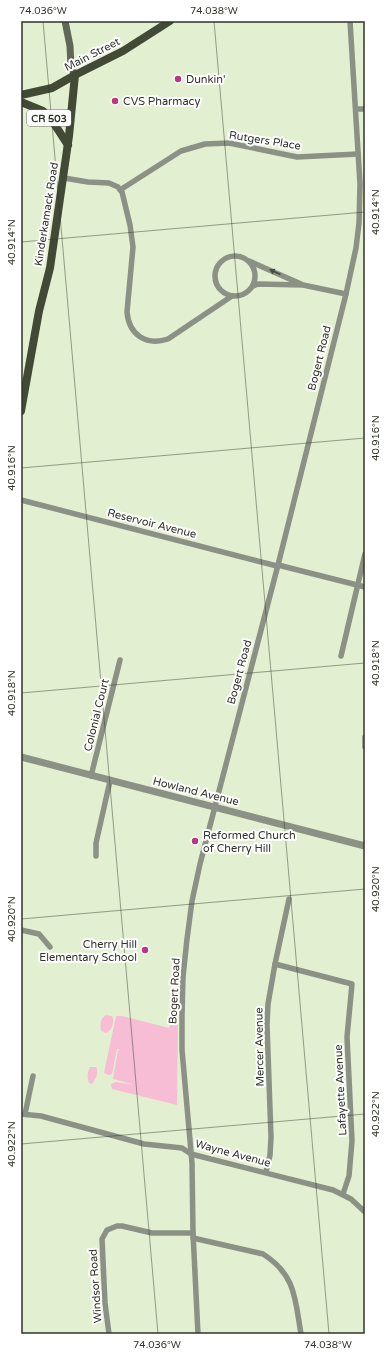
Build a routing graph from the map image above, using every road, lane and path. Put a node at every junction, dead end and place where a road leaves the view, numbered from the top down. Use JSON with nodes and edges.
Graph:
{"nodes":[{"id":1,"x":65,"y":21,"type":"edge"},
{"id":2,"x":170,"y":21,"type":"edge"},
{"id":3,"x":350,"y":21,"type":"edge"},
{"id":4,"x":75,"y":75,"type":"junction"},
{"id":5,"x":21,"y":96,"type":"edge"},
{"id":6,"x":21,"y":102,"type":"edge"},
{"id":7,"x":356,"y":109,"type":"junction"},
{"id":8,"x":365,"y":109,"type":"edge"},
{"id":9,"x":68,"y":145,"type":"junction"},
{"id":10,"x":358,"y":154,"type":"junction"},
{"id":11,"x":64,"y":178,"type":"junction"},
{"id":12,"x":120,"y":190,"type":"junction"},
{"id":13,"x":247,"y":260,"type":"junction"},
{"id":14,"x":303,"y":285,"type":"junction"},
{"id":15,"x":253,"y":286,"type":"junction"},
{"id":16,"x":346,"y":294,"type":"junction"},
{"id":17,"x":232,"y":296,"type":"junction"},
{"id":18,"x":21,"y":410,"type":"edge"},
{"id":19,"x":21,"y":500,"type":"edge"},
{"id":20,"x":365,"y":554,"type":"edge"},
{"id":21,"x":277,"y":565,"type":"junction"},
{"id":22,"x":357,"y":585,"type":"junction"},
{"id":23,"x":365,"y":587,"type":"edge"},
{"id":24,"x":341,"y":656,"type":"dead end"},
{"id":25,"x":120,"y":660,"type":"dead end"},
{"id":26,"x":365,"y":737,"type":"edge"},
{"id":27,"x":365,"y":747,"type":"edge"},
{"id":28,"x":21,"y":757,"type":"edge"},
{"id":29,"x":91,"y":776,"type":"junction"},
{"id":30,"x":110,"y":780,"type":"junction"},
{"id":31,"x":214,"y":807,"type":"junction"},
{"id":32,"x":365,"y":846,"type":"edge"},
{"id":33,"x":96,"y":856,"type":"dead end"},
{"id":34,"x":289,"y":899,"type":"dead end"},
{"id":35,"x":21,"y":930,"type":"edge"},
{"id":36,"x":50,"y":947,"type":"dead end"},
{"id":37,"x":275,"y":964,"type":"junction"},
{"id":38,"x":33,"y":1076,"type":"dead end"},
{"id":39,"x":23,"y":1114,"type":"edge"},
{"id":40,"x":191,"y":1154,"type":"junction"},
{"id":41,"x":266,"y":1172,"type":"junction"},
{"id":42,"x":343,"y":1194,"type":"junction"},
{"id":43,"x":365,"y":1212,"type":"edge"},
{"id":44,"x":193,"y":1236,"type":"junction"},
{"id":45,"x":109,"y":1334,"type":"edge"},
{"id":46,"x":198,"y":1334,"type":"edge"},
{"id":47,"x":301,"y":1334,"type":"edge"}],
"edges":[{"from":1,"to":4,"type":"main road","name":"Kinderkamack Road"},
{"from":2,"to":4,"type":"main road","name":"Main Street"},
{"from":3,"to":7,"type":"street","name":"Bogert Road"},
{"from":4,"to":5,"type":"main road","name":"Main Street","number":"CR 503"},
{"from":4,"to":9,"type":"main road","name":"Kinderkamack Road","number":"CR 503"},
{"from":6,"to":9,"type":"main road","number":"CR 503"},
{"from":7,"to":8,"type":"street"},
{"from":7,"to":10,"type":"street","name":"Bogert Road"},
{"from":9,"to":11,"type":"main road","name":"Kinderkamack Road","number":"CR 503"},
{"from":10,"to":12,"type":"street","name":"Rutgers Place"},
{"from":10,"to":16,"type":"street","name":"Bogert Road"},
{"from":11,"to":12,"type":"street"},
{"from":11,"to":18,"type":"main road","name":"Kinderkamack Road","number":"CR 503"},
{"from":12,"to":17,"type":"street"},
{"from":14,"to":13,"type":"street","one_way":true},
{"from":13,"to":15,"type":"street"},
{"from":13,"to":17,"type":"street"},
{"from":14,"to":15,"type":"street"},
{"from":14,"to":16,"type":"street"},
{"from":15,"to":17,"type":"street"},
{"from":16,"to":21,"type":"street","name":"Bogert Road"},
{"from":19,"to":21,"type":"street","name":"Reservoir Avenue"},
{"from":20,"to":22,"type":"street"},
{"from":21,"to":22,"type":"street","name":"Reservoir Avenue"},
{"from":21,"to":31,"type":"street","name":"Bogert Road"},
{"from":22,"to":23,"type":"street","name":"Reservoir Avenue"},
{"from":22,"to":24,"type":"street"},
{"from":25,"to":29,"type":"street","name":"Colonial Court"},
{"from":26,"to":27,"type":"street"},
{"from":28,"to":29,"type":"street","name":"Howland Avenue"},
{"from":29,"to":30,"type":"street","name":"Howland Avenue"},
{"from":30,"to":31,"type":"street","name":"Howland Avenue"},
{"from":30,"to":33,"type":"street"},
{"from":31,"to":32,"type":"street","name":"Howland Avenue"},
{"from":31,"to":40,"type":"street","name":"Bogert Road"},
{"from":34,"to":37,"type":"street","name":"Mercer Avenue"},
{"from":35,"to":36,"type":"street"},
{"from":37,"to":41,"type":"street","name":"Mercer Avenue"},
{"from":37,"to":42,"type":"street","name":"Lafayette Avenue"},
{"from":38,"to":39,"type":"street"},
{"from":39,"to":40,"type":"street","name":"Wayne Avenue"},
{"from":40,"to":41,"type":"street","name":"Wayne Avenue"},
{"from":40,"to":44,"type":"street","name":"Bogert Road"},
{"from":41,"to":42,"type":"street","name":"Wayne Avenue"},
{"from":42,"to":43,"type":"street","name":"Wayne Avenue"},
{"from":44,"to":45,"type":"street","name":"Windsor Road"},
{"from":44,"to":46,"type":"street","name":"Bogert Road"},
{"from":44,"to":47,"type":"street","name":"Windsor Road"}]}
